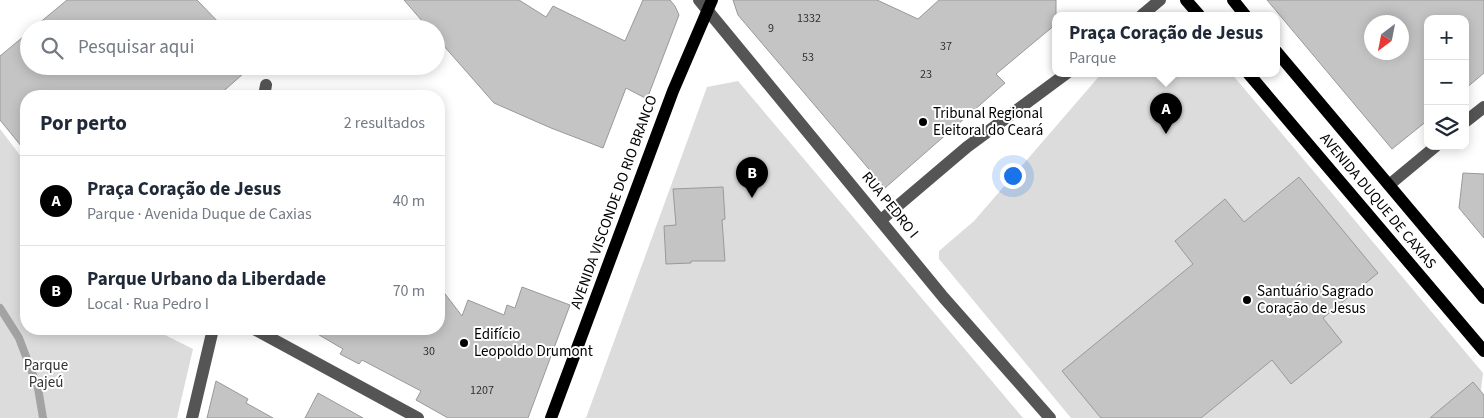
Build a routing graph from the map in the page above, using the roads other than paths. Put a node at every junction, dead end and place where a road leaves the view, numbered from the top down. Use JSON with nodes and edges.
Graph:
{"nodes":[{"id":1,"x":699,"y":0,"type":"edge"},
{"id":2,"x":1160,"y":0,"type":"edge"},
{"id":3,"x":1186,"y":0,"type":"edge"},
{"id":4,"x":1233,"y":0,"type":"edge"},
{"id":5,"x":710,"y":5,"type":"edge"},
{"id":6,"x":1146,"y":12,"type":"edge"},
{"id":7,"x":1196,"y":12,"type":"edge"},
{"id":8,"x":1243,"y":12,"type":"edge"},
{"id":9,"x":1280,"y":56,"type":"edge"},
{"id":10,"x":1062,"y":77,"type":"edge"},
{"id":11,"x":1251,"y":77,"type":"edge"},
{"id":12,"x":1484,"y":107,"type":"edge"},
{"id":13,"x":1469,"y":119,"type":"edge"},
{"id":14,"x":1431,"y":150,"type":"edge"},
{"id":15,"x":1389,"y":185,"type":"junction"},
{"id":16,"x":881,"y":220,"type":"junction"},
{"id":17,"x":1484,"y":298,"type":"edge"},
{"id":18,"x":212,"y":335,"type":"edge"},
{"id":19,"x":265,"y":335,"type":"edge"},
{"id":20,"x":1484,"y":351,"type":"edge"},
{"id":21,"x":192,"y":418,"type":"edge"},
{"id":22,"x":418,"y":418,"type":"edge"},
{"id":23,"x":551,"y":418,"type":"edge"},
{"id":24,"x":1050,"y":418,"type":"edge"}],
"edges":[{"from":1,"to":5,"type":"street","name":"RUA PEDRO I"},
{"from":2,"to":6,"type":"street"},
{"from":3,"to":7,"type":"main road"},
{"from":4,"to":8,"type":"main road"},
{"from":5,"to":16,"type":"street","name":"RUA PEDRO I"},
{"from":5,"to":23,"type":"main road","name":"AVENIDA VISCONDE DO RIO BRANCO"},
{"from":9,"to":15,"type":"main road","name":"AVENIDA DUQUE DE CAXIAS"},
{"from":10,"to":16,"type":"street"},
{"from":11,"to":20,"type":"main road","name":"AVENIDA DUQUE DE CAXIAS"},
{"from":12,"to":13,"type":"street"},
{"from":14,"to":15,"type":"street"},
{"from":15,"to":17,"type":"main road","name":"AVENIDA DUQUE DE CAXIAS"},
{"from":16,"to":24,"type":"street","name":"RUA PEDRO I"},
{"from":18,"to":21,"type":"street"},
{"from":19,"to":22,"type":"street"}]}
